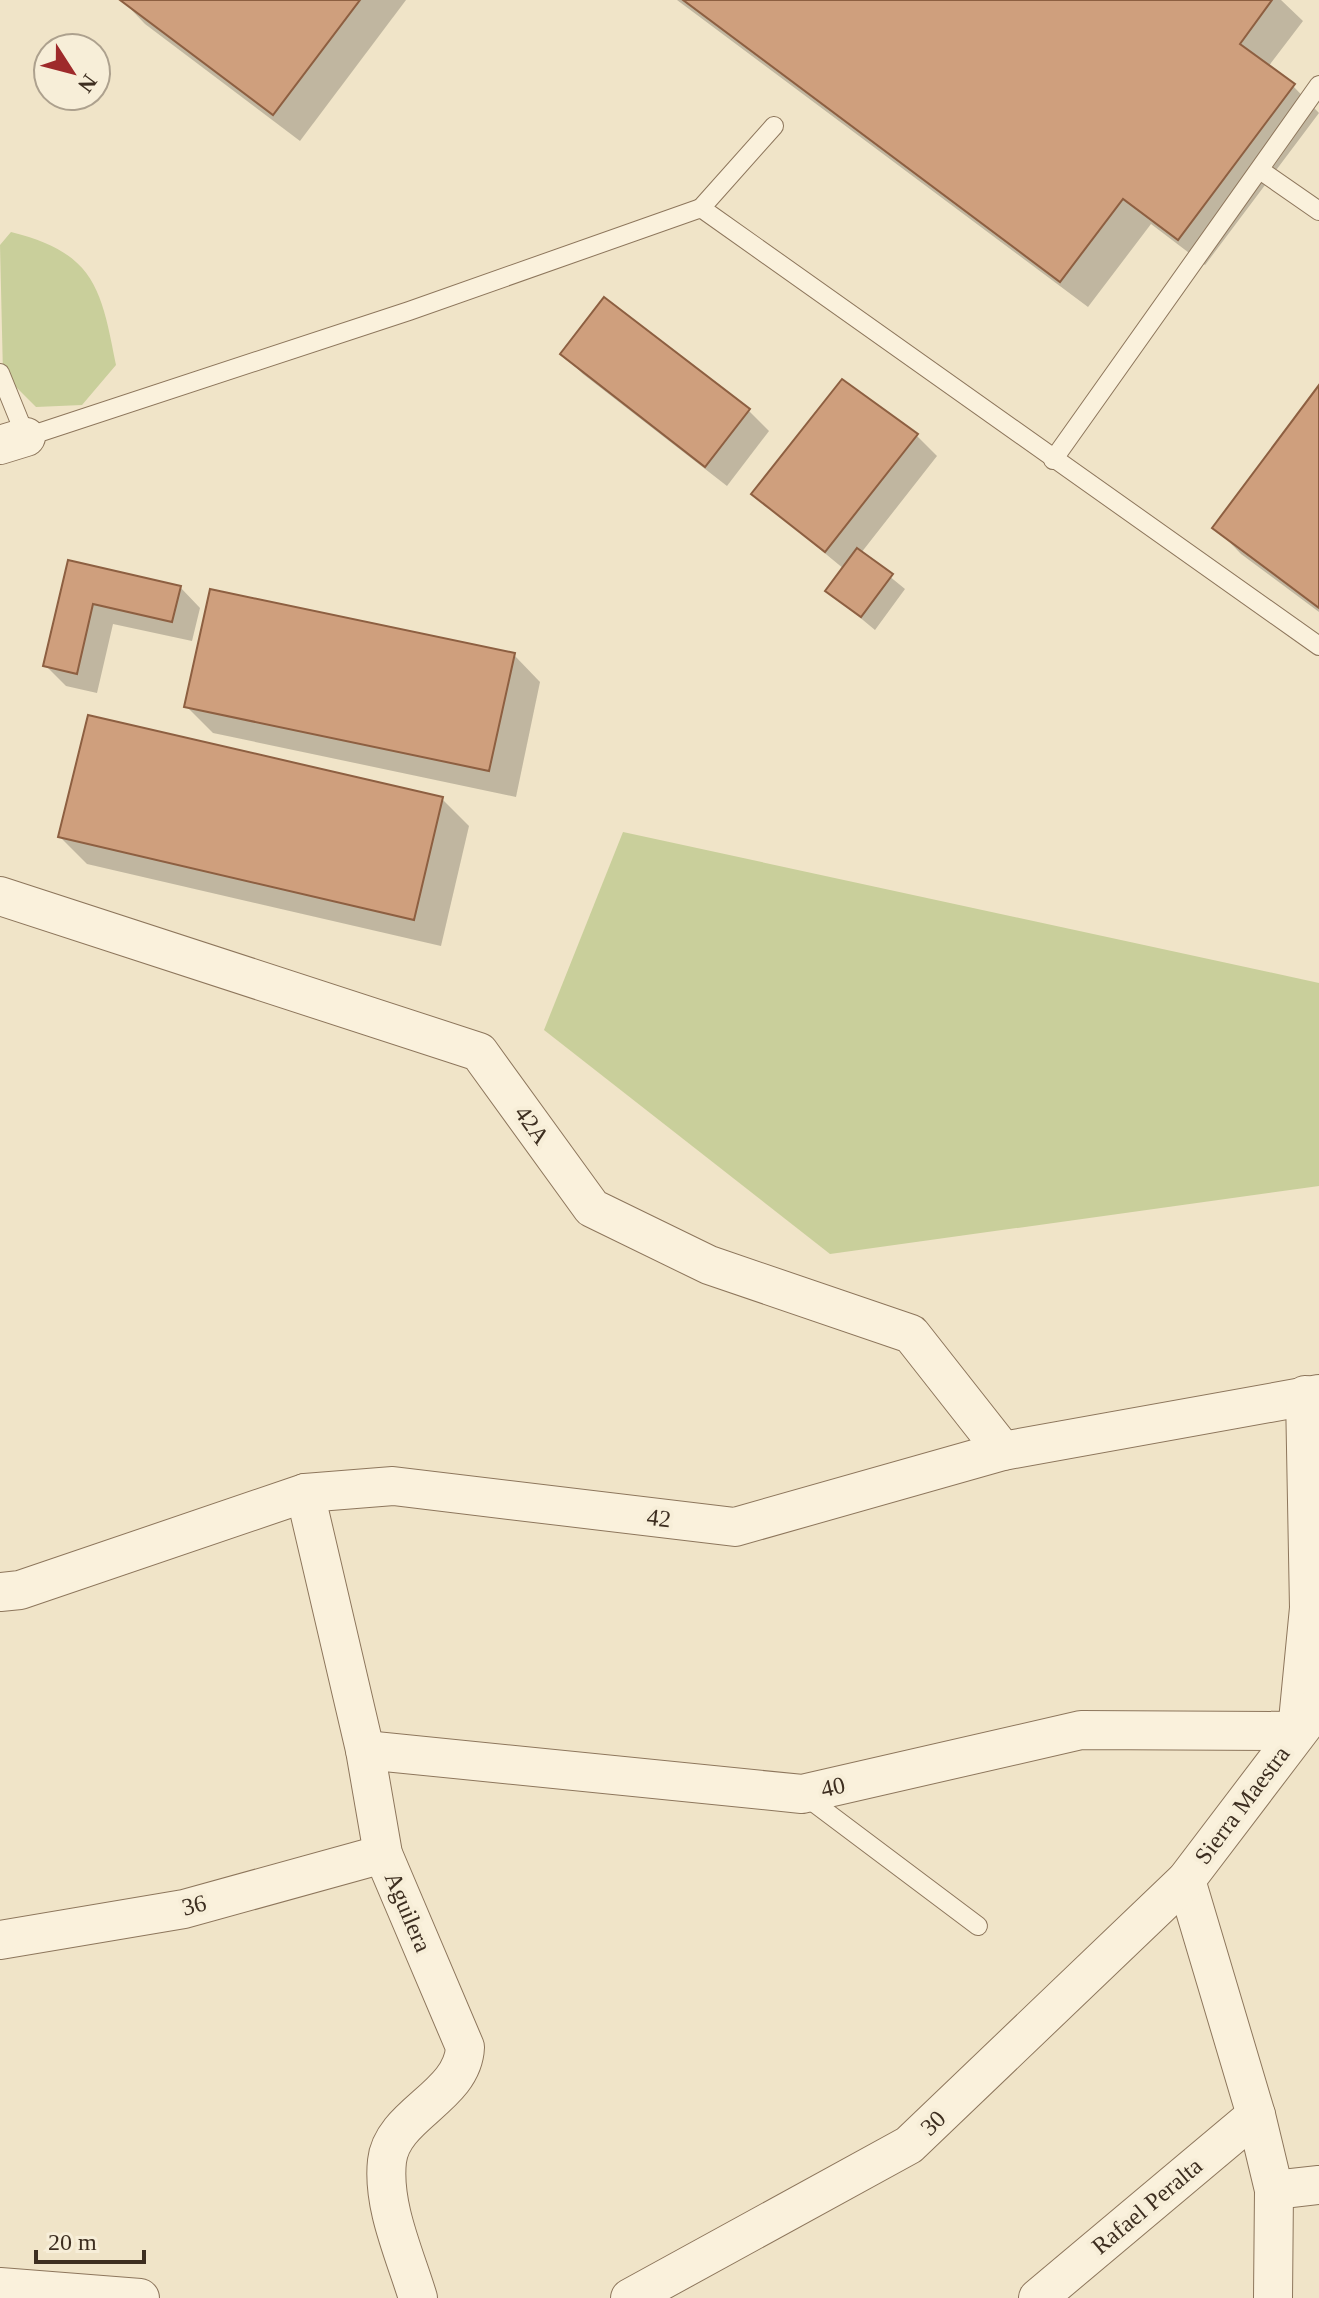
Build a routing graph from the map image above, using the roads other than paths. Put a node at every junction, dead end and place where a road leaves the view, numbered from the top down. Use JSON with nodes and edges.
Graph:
{"nodes":[{"id":1,"x":1319,"y":85,"type":"edge"},
{"id":2,"x":774,"y":126,"type":"dead end"},
{"id":3,"x":1260,"y":170,"type":"junction"},
{"id":4,"x":701,"y":208,"type":"junction"},
{"id":5,"x":1319,"y":211,"type":"edge"},
{"id":6,"x":0,"y":373,"type":"edge"},
{"id":7,"x":13,"y":441,"type":"edge"},
{"id":8,"x":1053,"y":460,"type":"junction"},
{"id":9,"x":1319,"y":646,"type":"edge"},
{"id":10,"x":0,"y":896,"type":"edge"},
{"id":11,"x":1312,"y":1395,"type":"edge"},
{"id":12,"x":1003,"y":1451,"type":"junction"},
{"id":13,"x":305,"y":1493,"type":"junction"},
{"id":14,"x":0,"y":1592,"type":"edge"},
{"id":15,"x":1308,"y":1718,"type":"edge"},
{"id":16,"x":365,"y":1750,"type":"junction"},
{"id":17,"x":802,"y":1794,"type":"junction"},
{"id":18,"x":383,"y":1854,"type":"junction"},
{"id":19,"x":1186,"y":1880,"type":"junction"},
{"id":20,"x":978,"y":1926,"type":"dead end"},
{"id":21,"x":0,"y":1940,"type":"edge"},
{"id":22,"x":1256,"y":2115,"type":"junction"},
{"id":23,"x":1319,"y":2185,"type":"edge"},
{"id":24,"x":1274,"y":2190,"type":"junction"},
{"id":25,"x":0,"y":2287,"type":"edge"},
{"id":26,"x":140,"y":2298,"type":"edge"},
{"id":27,"x":418,"y":2298,"type":"edge"},
{"id":28,"x":630,"y":2298,"type":"edge"},
{"id":29,"x":1038,"y":2298,"type":"edge"},
{"id":30,"x":1273,"y":2298,"type":"edge"}],
"edges":[{"from":1,"to":3,"type":"lane"},
{"from":2,"to":4,"type":"lane"},
{"from":3,"to":5,"type":"lane"},
{"from":3,"to":8,"type":"lane"},
{"from":4,"to":7,"type":"lane"},
{"from":4,"to":8,"type":"lane"},
{"from":6,"to":7,"type":"lane"},
{"from":8,"to":9,"type":"lane"},
{"from":10,"to":12,"type":"street","name":"42A"},
{"from":11,"to":12,"type":"street","name":"42"},
{"from":11,"to":15,"type":"street","name":"Sierra Maestra"},
{"from":12,"to":13,"type":"street","name":"42"},
{"from":13,"to":14,"type":"street","name":"42"},
{"from":13,"to":16,"type":"street","name":"Aguilera"},
{"from":15,"to":17,"type":"street","name":"40"},
{"from":15,"to":19,"type":"street","name":"Sierra Maestra"},
{"from":16,"to":17,"type":"street","name":"40"},
{"from":16,"to":18,"type":"street","name":"Aguilera"},
{"from":17,"to":20,"type":"lane"},
{"from":18,"to":21,"type":"street","name":"36"},
{"from":18,"to":27,"type":"street","name":"Aguilera"},
{"from":19,"to":22,"type":"street","name":"Sierra Maestra"},
{"from":19,"to":28,"type":"street","name":"30"},
{"from":22,"to":24,"type":"street","name":"Sierra Maestra"},
{"from":22,"to":29,"type":"street","name":"Rafael Peralta"},
{"from":23,"to":24,"type":"street"},
{"from":24,"to":30,"type":"street","name":"Sierra Maestra"},
{"from":25,"to":26,"type":"street"}]}
